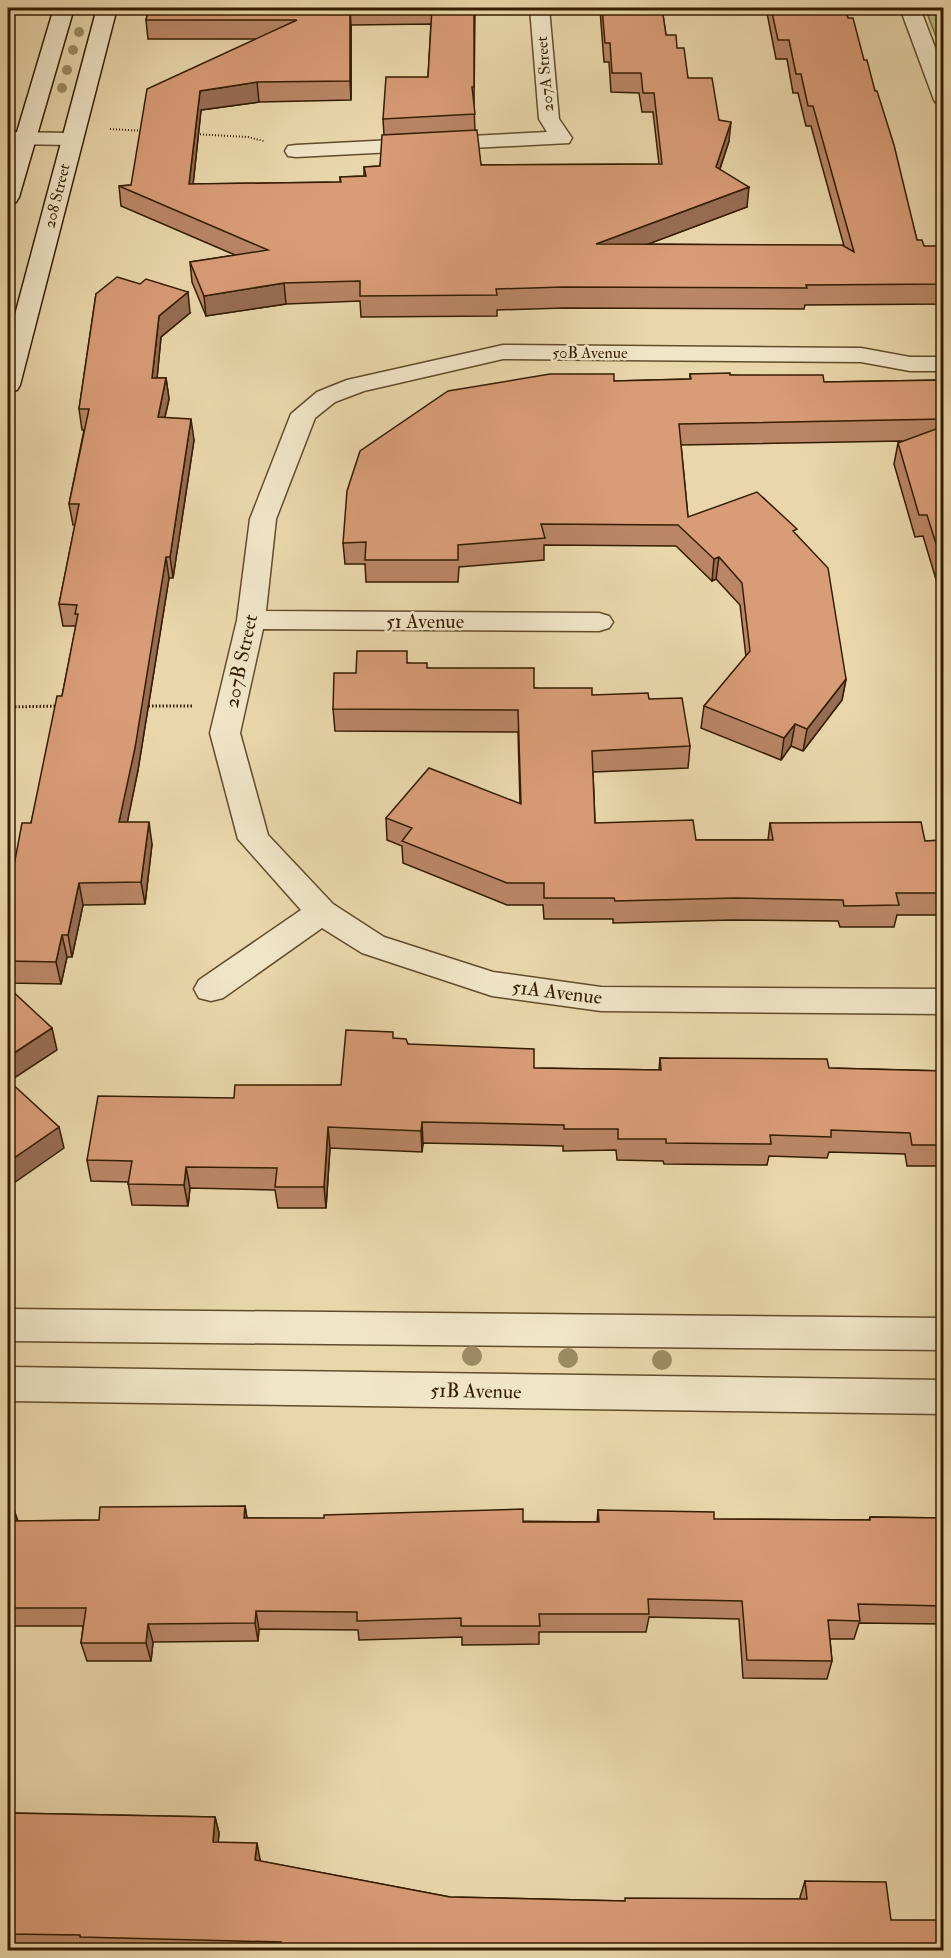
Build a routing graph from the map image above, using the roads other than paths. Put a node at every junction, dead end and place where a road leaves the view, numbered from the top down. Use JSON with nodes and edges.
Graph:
{"nodes":[{"id":1,"x":64,"y":8,"type":"edge"},
{"id":2,"x":107,"y":8,"type":"edge"},
{"id":3,"x":539,"y":8,"type":"edge"},
{"id":4,"x":910,"y":8,"type":"edge"},
{"id":5,"x":944,"y":100,"type":"edge"},
{"id":6,"x":16,"y":138,"type":"edge"},
{"id":7,"x":72,"y":139,"type":"junction"},
{"id":8,"x":296,"y":151,"type":"road end"},
{"id":9,"x":8,"y":197,"type":"edge"},
{"id":10,"x":944,"y":342,"type":"edge"},
{"id":11,"x":861,"y":355,"type":"junction"},
{"id":12,"x":944,"y":364,"type":"edge"},
{"id":13,"x":8,"y":385,"type":"edge"},
{"id":14,"x":326,"y":397,"type":"joint"},
{"id":15,"x":251,"y":620,"type":"junction"},
{"id":16,"x":599,"y":622,"type":"dead end"},
{"id":17,"x":322,"y":912,"type":"junction"},
{"id":18,"x":211,"y":989,"type":"dead end"},
{"id":19,"x":944,"y":1002,"type":"edge"},
{"id":20,"x":8,"y":1325,"type":"edge"},
{"id":21,"x":944,"y":1334,"type":"edge"},
{"id":22,"x":8,"y":1384,"type":"edge"},
{"id":23,"x":944,"y":1397,"type":"edge"}],
"edges":[{"from":1,"to":6,"type":"street"},
{"from":2,"to":7,"type":"street","name":"208 Street"},
{"from":3,"to":8,"type":"street","name":"207A Street"},
{"from":4,"to":5,"type":"street"},
{"from":6,"to":7,"type":"street"},
{"from":6,"to":9,"type":"street"},
{"from":7,"to":13,"type":"street","name":"208 Street"},
{"from":10,"to":11,"type":"street","name":"50B Avenue"},
{"from":11,"to":12,"type":"street","name":"50B Avenue"},
{"from":11,"to":14,"type":"street","name":"50B Avenue"},
{"from":14,"to":15,"type":"street","name":"207B Street"},
{"from":15,"to":16,"type":"street","name":"51 Avenue"},
{"from":15,"to":17,"type":"street","name":"207B Street"},
{"from":17,"to":18,"type":"street"},
{"from":17,"to":19,"type":"street","name":"51A Avenue"},
{"from":20,"to":21,"type":"street"},
{"from":22,"to":23,"type":"street","name":"51B Avenue"}]}
